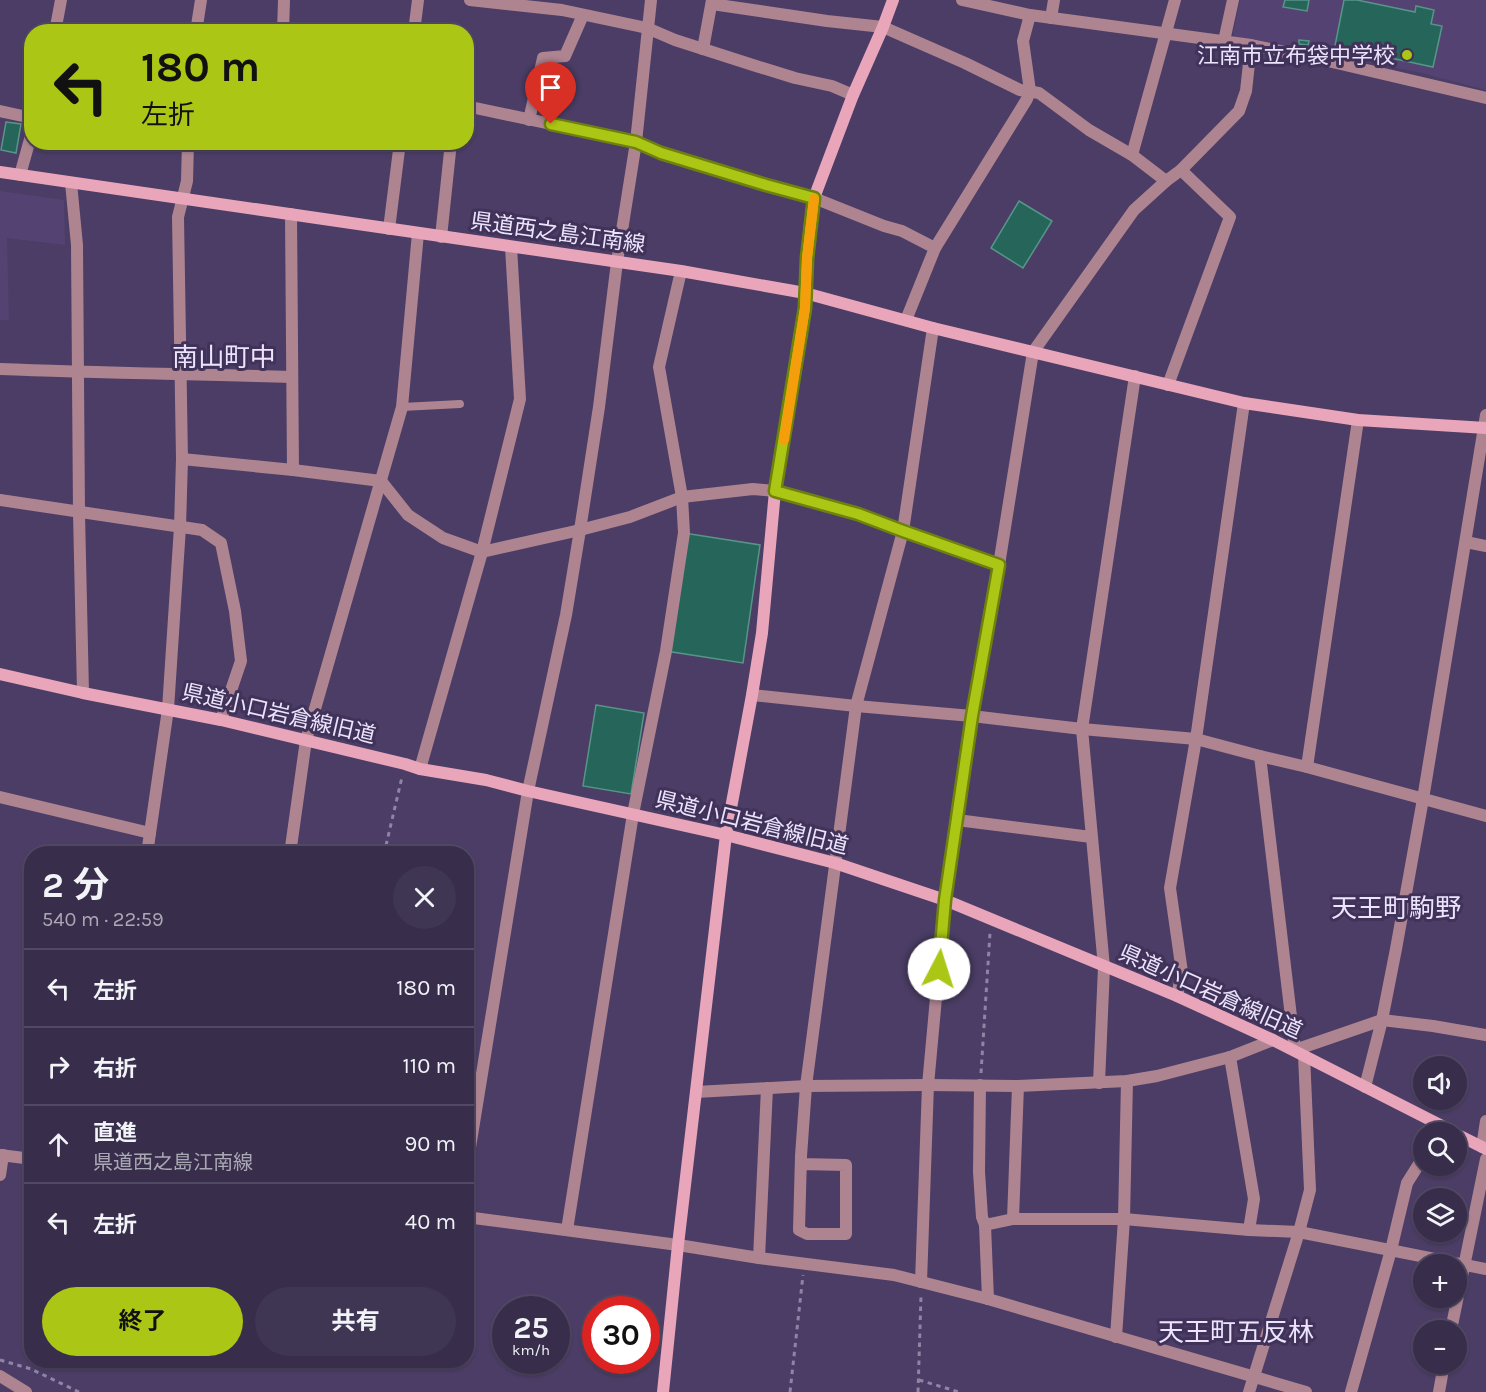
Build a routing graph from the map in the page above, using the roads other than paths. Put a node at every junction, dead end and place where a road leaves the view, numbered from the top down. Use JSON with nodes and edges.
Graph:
{"nodes":[{"id":1,"x":61,"y":0,"type":"edge"},
{"id":2,"x":201,"y":0,"type":"edge"},
{"id":3,"x":284,"y":0,"type":"edge"},
{"id":4,"x":418,"y":0,"type":"edge"},
{"id":5,"x":470,"y":0,"type":"edge"},
{"id":6,"x":651,"y":0,"type":"edge"},
{"id":7,"x":893,"y":0,"type":"edge"},
{"id":8,"x":962,"y":0,"type":"edge"},
{"id":9,"x":1054,"y":0,"type":"edge"},
{"id":10,"x":1175,"y":0,"type":"edge"},
{"id":11,"x":1233,"y":0,"type":"edge"},
{"id":12,"x":712,"y":2,"type":"edge"},
{"id":13,"x":583,"y":15,"type":"junction"},
{"id":14,"x":1030,"y":15,"type":"junction"},
{"id":15,"x":1051,"y":18,"type":"junction"},
{"id":16,"x":56,"y":24,"type":"edge"},
{"id":17,"x":197,"y":24,"type":"edge"},
{"id":18,"x":283,"y":24,"type":"edge"},
{"id":19,"x":415,"y":24,"type":"edge"},
{"id":20,"x":883,"y":27,"type":"junction"},
{"id":21,"x":647,"y":28,"type":"junction"},
{"id":22,"x":1166,"y":34,"type":"junction"},
{"id":23,"x":1224,"y":41,"type":"junction"},
{"id":24,"x":1251,"y":45,"type":"junction"},
{"id":25,"x":703,"y":49,"type":"junction"},
{"id":26,"x":1030,"y":91,"type":"junction"},
{"id":27,"x":853,"y":95,"type":"junction"},
{"id":28,"x":1486,"y":98,"type":"edge"},
{"id":29,"x":474,"y":108,"type":"edge"},
{"id":30,"x":0,"y":111,"type":"edge"},
{"id":31,"x":24,"y":116,"type":"edge"},
{"id":32,"x":529,"y":120,"type":"junction"},
{"id":33,"x":636,"y":142,"type":"junction"},
{"id":34,"x":27,"y":150,"type":"edge"},
{"id":35,"x":188,"y":150,"type":"edge"},
{"id":36,"x":399,"y":150,"type":"edge"},
{"id":37,"x":450,"y":150,"type":"edge"},
{"id":38,"x":1132,"y":155,"type":"junction"},
{"id":39,"x":1181,"y":170,"type":"junction"},
{"id":40,"x":0,"y":172,"type":"edge"},
{"id":41,"x":20,"y":175,"type":"junction"},
{"id":42,"x":1166,"y":181,"type":"junction"},
{"id":43,"x":71,"y":183,"type":"junction"},
{"id":44,"x":182,"y":198,"type":"junction"},
{"id":45,"x":814,"y":198,"type":"junction"},
{"id":46,"x":291,"y":214,"type":"junction"},
{"id":47,"x":389,"y":229,"type":"junction"},
{"id":48,"x":418,"y":233,"type":"junction"},
{"id":49,"x":441,"y":237,"type":"junction"},
{"id":50,"x":510,"y":247,"type":"junction"},
{"id":51,"x":935,"y":248,"type":"junction"},
{"id":52,"x":617,"y":262,"type":"junction"},
{"id":53,"x":681,"y":271,"type":"junction"},
{"id":54,"x":805,"y":293,"type":"junction"},
{"id":55,"x":906,"y":320,"type":"junction"},
{"id":56,"x":933,"y":328,"type":"junction"},
{"id":57,"x":1033,"y":352,"type":"junction"},
{"id":58,"x":0,"y":369,"type":"edge"},
{"id":59,"x":79,"y":372,"type":"junction"},
{"id":60,"x":180,"y":373,"type":"junction"},
{"id":61,"x":1135,"y":376,"type":"junction"},
{"id":62,"x":292,"y":377,"type":"junction"},
{"id":63,"x":1168,"y":385,"type":"junction"},
{"id":64,"x":1244,"y":403,"type":"junction"},
{"id":65,"x":460,"y":404,"type":"dead end"},
{"id":66,"x":402,"y":407,"type":"junction"},
{"id":67,"x":1358,"y":420,"type":"junction"},
{"id":68,"x":1485,"y":424,"type":"edge"},
{"id":69,"x":182,"y":459,"type":"junction"},
{"id":70,"x":293,"y":470,"type":"junction"},
{"id":71,"x":381,"y":481,"type":"junction"},
{"id":72,"x":775,"y":491,"type":"junction"},
{"id":73,"x":682,"y":497,"type":"junction"},
{"id":74,"x":0,"y":500,"type":"edge"},
{"id":75,"x":79,"y":513,"type":"junction"},
{"id":76,"x":180,"y":527,"type":"junction"},
{"id":77,"x":580,"y":530,"type":"junction"},
{"id":78,"x":903,"y":531,"type":"junction"},
{"id":79,"x":1466,"y":542,"type":"junction"},
{"id":80,"x":1486,"y":546,"type":"edge"},
{"id":81,"x":482,"y":552,"type":"junction"},
{"id":82,"x":999,"y":565,"type":"junction"},
{"id":83,"x":0,"y":674,"type":"edge"},
{"id":84,"x":83,"y":693,"type":"junction"},
{"id":85,"x":752,"y":695,"type":"junction"},
{"id":86,"x":856,"y":706,"type":"junction"},
{"id":87,"x":168,"y":709,"type":"junction"},
{"id":88,"x":972,"y":716,"type":"junction"},
{"id":89,"x":221,"y":720,"type":"junction"},
{"id":90,"x":1082,"y":729,"type":"junction"},
{"id":91,"x":1196,"y":739,"type":"junction"},
{"id":92,"x":306,"y":740,"type":"junction"},
{"id":93,"x":1260,"y":756,"type":"junction"},
{"id":94,"x":1307,"y":767,"type":"junction"},
{"id":95,"x":420,"y":769,"type":"junction"},
{"id":96,"x":528,"y":791,"type":"junction"},
{"id":97,"x":0,"y":797,"type":"edge"},
{"id":98,"x":1423,"y":799,"type":"junction"},
{"id":99,"x":633,"y":814,"type":"junction"},
{"id":100,"x":1486,"y":816,"type":"edge"},
{"id":101,"x":957,"y":820,"type":"junction"},
{"id":102,"x":150,"y":832,"type":"junction"},
{"id":103,"x":726,"y":835,"type":"junction"},
{"id":104,"x":1091,"y":837,"type":"junction"},
{"id":105,"x":148,"y":846,"type":"edge"},
{"id":106,"x":291,"y":846,"type":"edge"},
{"id":107,"x":835,"y":864,"type":"junction"},
{"id":108,"x":945,"y":900,"type":"junction"},
{"id":109,"x":1104,"y":967,"type":"junction"},
{"id":110,"x":1177,"y":996,"type":"junction"},
{"id":111,"x":1382,"y":1020,"type":"junction"},
{"id":112,"x":1486,"y":1035,"type":"edge"},
{"id":113,"x":1273,"y":1040,"type":"junction"},
{"id":114,"x":1299,"y":1052,"type":"junction"},
{"id":115,"x":1230,"y":1057,"type":"junction"},
{"id":116,"x":1127,"y":1081,"type":"junction"},
{"id":117,"x":1099,"y":1083,"type":"junction"},
{"id":118,"x":928,"y":1084,"type":"junction"},
{"id":119,"x":980,"y":1085,"type":"junction"},
{"id":120,"x":806,"y":1086,"type":"junction"},
{"id":121,"x":1018,"y":1086,"type":"junction"},
{"id":122,"x":1365,"y":1087,"type":"junction"},
{"id":123,"x":767,"y":1088,"type":"junction"},
{"id":124,"x":696,"y":1092,"type":"junction"},
{"id":125,"x":1486,"y":1121,"type":"edge"},
{"id":126,"x":1428,"y":1122,"type":"edge"},
{"id":127,"x":474,"y":1123,"type":"edge"},
{"id":128,"x":1467,"y":1140,"type":"edge"},
{"id":129,"x":1485,"y":1151,"type":"edge"},
{"id":130,"x":2,"y":1155,"type":"edge"},
{"id":131,"x":24,"y":1158,"type":"edge"},
{"id":132,"x":801,"y":1164,"type":"junction"},
{"id":133,"x":1413,"y":1173,"type":"edge"},
{"id":134,"x":0,"y":1175,"type":"edge"},
{"id":135,"x":474,"y":1218,"type":"edge"},
{"id":136,"x":1013,"y":1219,"type":"junction"},
{"id":137,"x":1124,"y":1219,"type":"junction"},
{"id":138,"x":986,"y":1225,"type":"junction"},
{"id":139,"x":567,"y":1230,"type":"junction"},
{"id":140,"x":1249,"y":1230,"type":"junction"},
{"id":141,"x":1299,"y":1232,"type":"junction"},
{"id":142,"x":678,"y":1245,"type":"junction"},
{"id":143,"x":1391,"y":1250,"type":"junction"},
{"id":144,"x":1466,"y":1254,"type":"edge"},
{"id":145,"x":1413,"y":1255,"type":"edge"},
{"id":146,"x":759,"y":1258,"type":"junction"},
{"id":147,"x":1467,"y":1266,"type":"edge"},
{"id":148,"x":1486,"y":1269,"type":"edge"},
{"id":149,"x":921,"y":1282,"type":"junction"},
{"id":150,"x":988,"y":1299,"type":"junction"},
{"id":151,"x":1116,"y":1337,"type":"junction"},
{"id":152,"x":1442,"y":1374,"type":"edge"},
{"id":153,"x":0,"y":1376,"type":"edge"},
{"id":154,"x":1253,"y":1377,"type":"junction"},
{"id":155,"x":26,"y":1392,"type":"edge"},
{"id":156,"x":663,"y":1392,"type":"edge"},
{"id":157,"x":1249,"y":1392,"type":"edge"},
{"id":158,"x":1306,"y":1392,"type":"edge"},
{"id":159,"x":1351,"y":1392,"type":"edge"},
{"id":160,"x":1439,"y":1392,"type":"edge"}],
"edges":[{"from":1,"to":16,"type":"street"},
{"from":2,"to":17,"type":"street"},
{"from":3,"to":18,"type":"street"},
{"from":4,"to":19,"type":"street"},
{"from":5,"to":13,"type":"street"},
{"from":6,"to":21,"type":"street"},
{"from":7,"to":20,"type":"street"},
{"from":8,"to":14,"type":"street"},
{"from":9,"to":15,"type":"street"},
{"from":10,"to":22,"type":"street"},
{"from":11,"to":23,"type":"street"},
{"from":12,"to":20,"type":"street"},
{"from":12,"to":25,"type":"street"},
{"from":13,"to":21,"type":"street"},
{"from":13,"to":32,"type":"street"},
{"from":14,"to":15,"type":"street"},
{"from":14,"to":26,"type":"street"},
{"from":15,"to":22,"type":"street"},
{"from":20,"to":26,"type":"street"},
{"from":20,"to":27,"type":"street"},
{"from":21,"to":25,"type":"street"},
{"from":21,"to":33,"type":"street"},
{"from":22,"to":23,"type":"street"},
{"from":22,"to":38,"type":"street"},
{"from":23,"to":24,"type":"street"},
{"from":24,"to":28,"type":"street"},
{"from":24,"to":39,"type":"street"},
{"from":25,"to":27,"type":"street"},
{"from":26,"to":38,"type":"street"},
{"from":26,"to":51,"type":"street"},
{"from":27,"to":45,"type":"street"},
{"from":29,"to":32,"type":"street"},
{"from":30,"to":31,"type":"street"},
{"from":32,"to":33,"type":"street"},
{"from":33,"to":45,"type":"street"},
{"from":33,"to":52,"type":"street"},
{"from":34,"to":41,"type":"street"},
{"from":35,"to":44,"type":"street"},
{"from":36,"to":47,"type":"street"},
{"from":37,"to":49,"type":"street"},
{"from":38,"to":42,"type":"street"},
{"from":39,"to":42,"type":"street"},
{"from":39,"to":63,"type":"street"},
{"from":40,"to":41,"type":"street","name":"県道西之島江南線"},
{"from":41,"to":43,"type":"street","name":"県道西之島江南線"},
{"from":42,"to":57,"type":"street"},
{"from":43,"to":44,"type":"street","name":"県道西之島江南線"},
{"from":43,"to":59,"type":"street"},
{"from":44,"to":46,"type":"street","name":"県道西之島江南線"},
{"from":44,"to":60,"type":"street"},
{"from":45,"to":51,"type":"street"},
{"from":45,"to":54,"type":"street"},
{"from":46,"to":47,"type":"street","name":"県道西之島江南線"},
{"from":46,"to":62,"type":"street"},
{"from":47,"to":48,"type":"street","name":"県道西之島江南線"},
{"from":48,"to":49,"type":"street","name":"県道西之島江南線"},
{"from":48,"to":66,"type":"street"},
{"from":49,"to":50,"type":"street","name":"県道西之島江南線"},
{"from":50,"to":52,"type":"street","name":"県道西之島江南線"},
{"from":50,"to":81,"type":"street"},
{"from":51,"to":55,"type":"street"},
{"from":52,"to":53,"type":"street","name":"県道西之島江南線"},
{"from":52,"to":77,"type":"street"},
{"from":53,"to":54,"type":"street","name":"県道西之島江南線"},
{"from":53,"to":73,"type":"street"},
{"from":54,"to":55,"type":"street","name":"県道西之島江南線"},
{"from":54,"to":72,"type":"street"},
{"from":55,"to":56,"type":"street","name":"県道西之島江南線"},
{"from":56,"to":57,"type":"street","name":"県道西之島江南線"},
{"from":56,"to":78,"type":"street"},
{"from":57,"to":61,"type":"street","name":"県道西之島江南線"},
{"from":57,"to":82,"type":"street"},
{"from":58,"to":59,"type":"street"},
{"from":59,"to":60,"type":"street"},
{"from":59,"to":75,"type":"street"},
{"from":60,"to":62,"type":"street"},
{"from":60,"to":69,"type":"street"},
{"from":61,"to":63,"type":"street","name":"県道西之島江南線"},
{"from":61,"to":90,"type":"street"},
{"from":62,"to":70,"type":"street"},
{"from":63,"to":64,"type":"street","name":"県道西之島江南線"},
{"from":64,"to":67,"type":"street","name":"県道西之島江南線"},
{"from":64,"to":91,"type":"street"},
{"from":65,"to":66,"type":"lane"},
{"from":66,"to":71,"type":"street"},
{"from":67,"to":68,"type":"street","name":"県道西之島江南線"},
{"from":67,"to":94,"type":"street"},
{"from":68,"to":79,"type":"street"},
{"from":69,"to":70,"type":"street"},
{"from":69,"to":76,"type":"street"},
{"from":70,"to":71,"type":"street"},
{"from":71,"to":81,"type":"street"},
{"from":71,"to":92,"type":"street"},
{"from":72,"to":73,"type":"street"},
{"from":72,"to":78,"type":"street"},
{"from":72,"to":85,"type":"street"},
{"from":73,"to":77,"type":"street"},
{"from":73,"to":99,"type":"street"},
{"from":74,"to":75,"type":"street"},
{"from":75,"to":76,"type":"street"},
{"from":75,"to":84,"type":"street"},
{"from":76,"to":87,"type":"street"},
{"from":76,"to":89,"type":"street"},
{"from":77,"to":81,"type":"street"},
{"from":77,"to":96,"type":"street"},
{"from":78,"to":82,"type":"street"},
{"from":78,"to":86,"type":"street"},
{"from":79,"to":80,"type":"street"},
{"from":79,"to":98,"type":"street"},
{"from":81,"to":95,"type":"street"},
{"from":82,"to":88,"type":"street"},
{"from":83,"to":84,"type":"street","name":"県道小口岩倉線旧道"},
{"from":84,"to":87,"type":"street","name":"県道小口岩倉線旧道"},
{"from":85,"to":86,"type":"street"},
{"from":85,"to":103,"type":"street"},
{"from":86,"to":88,"type":"street"},
{"from":86,"to":107,"type":"street"},
{"from":87,"to":89,"type":"street","name":"県道小口岩倉線旧道"},
{"from":87,"to":102,"type":"street"},
{"from":88,"to":90,"type":"street"},
{"from":88,"to":101,"type":"street"},
{"from":89,"to":92,"type":"street","name":"県道小口岩倉線旧道"},
{"from":90,"to":91,"type":"street"},
{"from":90,"to":104,"type":"street"},
{"from":91,"to":93,"type":"street"},
{"from":91,"to":110,"type":"street"},
{"from":92,"to":95,"type":"street","name":"県道小口岩倉線旧道"},
{"from":92,"to":106,"type":"street"},
{"from":93,"to":94,"type":"street"},
{"from":93,"to":114,"type":"street"},
{"from":94,"to":98,"type":"street"},
{"from":95,"to":96,"type":"street","name":"県道小口岩倉線旧道"},
{"from":96,"to":99,"type":"street","name":"県道小口岩倉線旧道"},
{"from":96,"to":127,"type":"street"},
{"from":97,"to":102,"type":"street"},
{"from":98,"to":100,"type":"street"},
{"from":98,"to":111,"type":"street"},
{"from":99,"to":103,"type":"street","name":"県道小口岩倉線旧道"},
{"from":99,"to":139,"type":"street"},
{"from":101,"to":104,"type":"street"},
{"from":101,"to":108,"type":"street"},
{"from":102,"to":105,"type":"street"},
{"from":103,"to":107,"type":"street","name":"県道小口岩倉線旧道"},
{"from":103,"to":124,"type":"street"},
{"from":104,"to":109,"type":"street"},
{"from":107,"to":108,"type":"street","name":"県道小口岩倉線旧道"},
{"from":107,"to":120,"type":"street"},
{"from":108,"to":109,"type":"street","name":"県道小口岩倉線旧道"},
{"from":108,"to":118,"type":"street"},
{"from":109,"to":110,"type":"street","name":"県道小口岩倉線旧道"},
{"from":109,"to":117,"type":"street"},
{"from":110,"to":113,"type":"street","name":"県道小口岩倉線旧道"},
{"from":111,"to":112,"type":"street"},
{"from":111,"to":114,"type":"street"},
{"from":111,"to":122,"type":"street"},
{"from":113,"to":114,"type":"street","name":"県道小口岩倉線旧道"},
{"from":113,"to":115,"type":"street"},
{"from":114,"to":122,"type":"street","name":"県道小口岩倉線旧道"},
{"from":114,"to":141,"type":"street"},
{"from":115,"to":116,"type":"street"},
{"from":115,"to":140,"type":"street"},
{"from":116,"to":117,"type":"street"},
{"from":116,"to":137,"type":"street"},
{"from":117,"to":121,"type":"street"},
{"from":118,"to":119,"type":"street"},
{"from":118,"to":120,"type":"street"},
{"from":118,"to":149,"type":"street"},
{"from":119,"to":121,"type":"street"},
{"from":119,"to":138,"type":"street"},
{"from":120,"to":123,"type":"street"},
{"from":120,"to":132,"type":"street"},
{"from":121,"to":136,"type":"street"},
{"from":122,"to":126,"type":"street","name":"県道小口岩倉線旧道"},
{"from":123,"to":124,"type":"street"},
{"from":123,"to":146,"type":"street"},
{"from":124,"to":142,"type":"street"},
{"from":125,"to":129,"type":"street"},
{"from":128,"to":129,"type":"street","name":"県道小口岩倉線旧道"},
{"from":129,"to":144,"type":"street"},
{"from":130,"to":131,"type":"street"},
{"from":130,"to":134,"type":"street"},
{"from":132,"to":132,"type":"street"},
{"from":133,"to":143,"type":"street"},
{"from":135,"to":139,"type":"street"},
{"from":136,"to":137,"type":"street"},
{"from":136,"to":138,"type":"street"},
{"from":137,"to":140,"type":"street"},
{"from":137,"to":151,"type":"street"},
{"from":138,"to":150,"type":"street"},
{"from":139,"to":142,"type":"street"},
{"from":140,"to":141,"type":"street"},
{"from":141,"to":143,"type":"street"},
{"from":141,"to":154,"type":"street"},
{"from":142,"to":146,"type":"street"},
{"from":142,"to":156,"type":"street"},
{"from":143,"to":145,"type":"street"},
{"from":143,"to":159,"type":"street"},
{"from":146,"to":149,"type":"street"},
{"from":147,"to":148,"type":"street"},
{"from":149,"to":150,"type":"street"},
{"from":150,"to":151,"type":"street"},
{"from":151,"to":154,"type":"street"},
{"from":152,"to":160,"type":"street"},
{"from":153,"to":155,"type":"street"},
{"from":154,"to":157,"type":"street"},
{"from":154,"to":158,"type":"street"}]}
